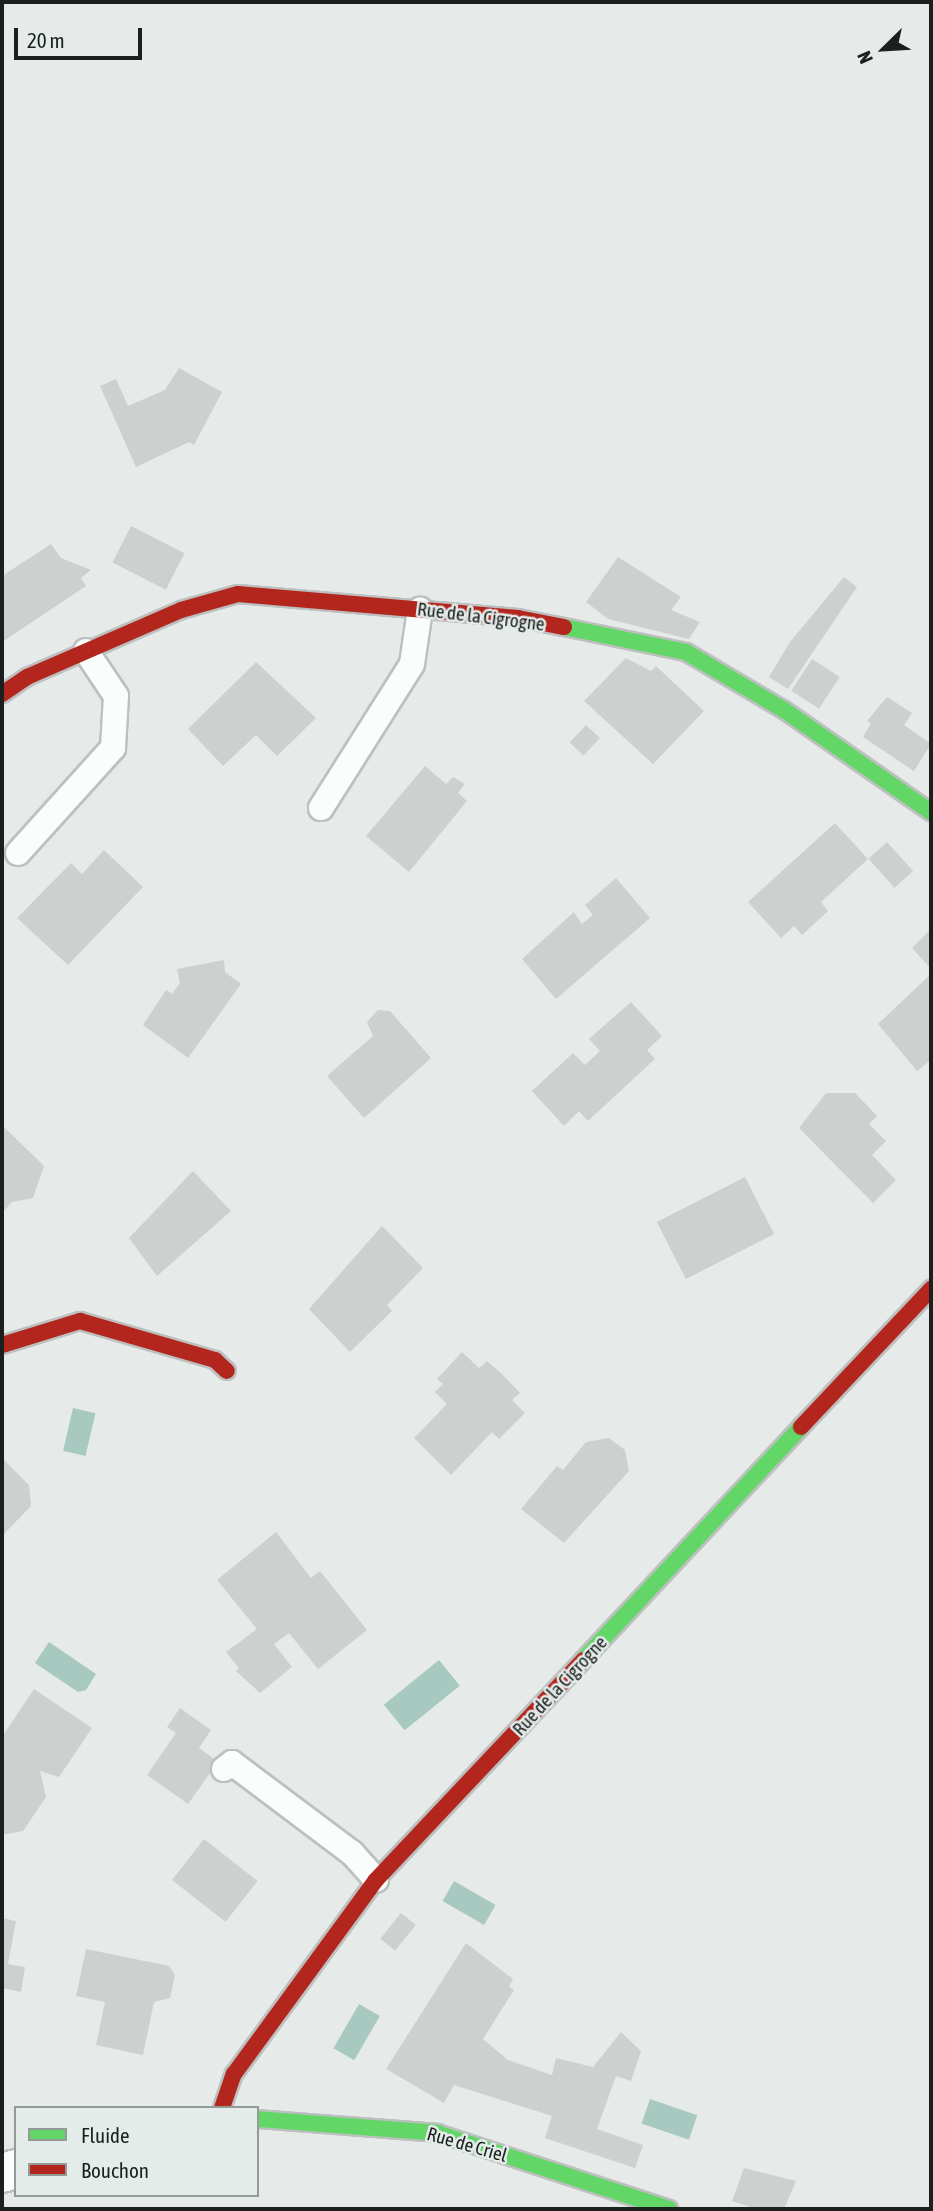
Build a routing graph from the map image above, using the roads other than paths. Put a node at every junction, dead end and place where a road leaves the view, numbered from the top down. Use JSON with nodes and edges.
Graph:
{"nodes":[{"id":1,"x":420,"y":610,"type":"junction"},
{"id":2,"x":86,"y":651,"type":"junction"},
{"id":3,"x":2,"y":694,"type":"edge"},
{"id":4,"x":321,"y":808,"type":"dead end"},
{"id":5,"x":931,"y":812,"type":"edge"},
{"id":6,"x":18,"y":853,"type":"dead end"},
{"id":7,"x":931,"y":1289,"type":"edge"},
{"id":8,"x":2,"y":1345,"type":"edge"},
{"id":9,"x":227,"y":1371,"type":"dead end"},
{"id":10,"x":224,"y":1769,"type":"dead end"},
{"id":11,"x":376,"y":1880,"type":"junction"},
{"id":12,"x":223,"y":2106,"type":"edge"},
{"id":13,"x":259,"y":2119,"type":"edge"},
{"id":14,"x":669,"y":2209,"type":"edge"}],
"edges":[{"from":1,"to":2,"type":"street","name":"Rue de la Cigrogne"},
{"from":1,"to":4,"type":"lane"},
{"from":1,"to":5,"type":"street","name":"Rue de la Cigrogne"},
{"from":2,"to":3,"type":"street","name":"Rue de la Cigrogne"},
{"from":2,"to":6,"type":"lane"},
{"from":7,"to":11,"type":"street","name":"Rue de la Cigrogne"},
{"from":8,"to":9,"type":"street"},
{"from":10,"to":11,"type":"lane"},
{"from":11,"to":12,"type":"street","name":"Rue de la Cigrogne"},
{"from":13,"to":14,"type":"street","name":"Rue de Criel"}]}
